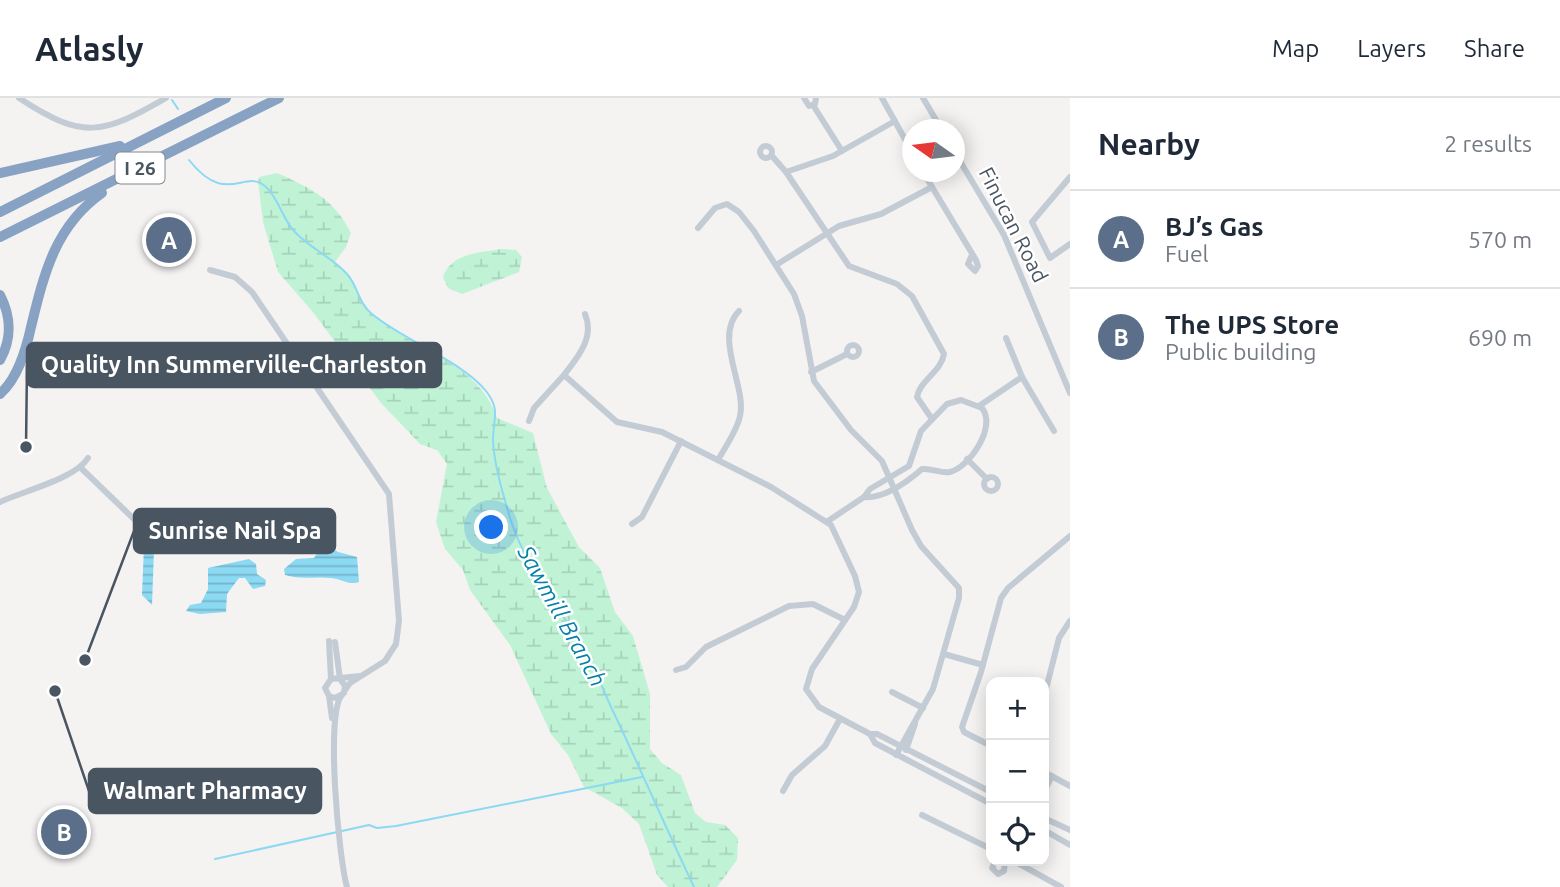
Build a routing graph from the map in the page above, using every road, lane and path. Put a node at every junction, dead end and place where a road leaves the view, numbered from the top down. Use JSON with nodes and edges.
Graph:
{"nodes":[{"id":1,"x":19,"y":98,"type":"edge"},
{"id":2,"x":166,"y":98,"type":"edge"},
{"id":3,"x":226,"y":98,"type":"edge"},
{"id":4,"x":279,"y":98,"type":"edge"},
{"id":5,"x":804,"y":98,"type":"edge"},
{"id":6,"x":882,"y":98,"type":"edge"},
{"id":7,"x":923,"y":98,"type":"edge"},
{"id":8,"x":814,"y":102,"type":"edge"},
{"id":9,"x":935,"y":119,"type":"edge"},
{"id":10,"x":895,"y":121,"type":"junction"},
{"id":11,"x":902,"y":134,"type":"edge"},
{"id":12,"x":143,"y":140,"type":"junction"},
{"id":13,"x":842,"y":150,"type":"junction"},
{"id":14,"x":772,"y":156,"type":"dead end"},
{"id":15,"x":965,"y":170,"type":"edge"},
{"id":16,"x":135,"y":171,"type":"junction"},
{"id":17,"x":786,"y":172,"type":"junction"},
{"id":18,"x":0,"y":173,"type":"edge"},
{"id":19,"x":1070,"y":177,"type":"edge"},
{"id":20,"x":929,"y":182,"type":"edge"},
{"id":21,"x":932,"y":187,"type":"junction"},
{"id":22,"x":0,"y":212,"type":"edge"},
{"id":23,"x":698,"y":228,"type":"dead end"},
{"id":24,"x":826,"y":233,"type":"junction"},
{"id":25,"x":0,"y":237,"type":"edge"},
{"id":26,"x":1070,"y":244,"type":"edge"},
{"id":27,"x":971,"y":257,"type":"dead end"},
{"id":28,"x":776,"y":265,"type":"junction"},
{"id":29,"x":210,"y":270,"type":"dead end"},
{"id":30,"x":0,"y":295,"type":"edge"},
{"id":31,"x":739,"y":310,"type":"dead end"},
{"id":32,"x":585,"y":314,"type":"dead end"},
{"id":33,"x":1006,"y":338,"type":"dead end"},
{"id":34,"x":847,"y":354,"type":"dead end"},
{"id":35,"x":0,"y":360,"type":"edge"},
{"id":36,"x":811,"y":372,"type":"junction"},
{"id":37,"x":564,"y":375,"type":"junction"},
{"id":38,"x":1022,"y":377,"type":"junction"},
{"id":39,"x":0,"y":392,"type":"edge"},
{"id":40,"x":1070,"y":393,"type":"edge"},
{"id":41,"x":979,"y":406,"type":"junction"},
{"id":42,"x":932,"y":419,"type":"junction"},
{"id":43,"x":529,"y":421,"type":"dead end"},
{"id":44,"x":1054,"y":431,"type":"dead end"},
{"id":45,"x":681,"y":442,"type":"junction"},
{"id":46,"x":88,"y":458,"type":"dead end"},
{"id":47,"x":967,"y":459,"type":"junction"},
{"id":48,"x":718,"y":460,"type":"junction"},
{"id":49,"x":80,"y":467,"type":"junction"},
{"id":50,"x":890,"y":478,"type":"junction"},
{"id":51,"x":987,"y":479,"type":"dead end"},
{"id":52,"x":894,"y":488,"type":"junction"},
{"id":53,"x":864,"y":496,"type":"junction"},
{"id":54,"x":0,"y":502,"type":"edge"},
{"id":55,"x":828,"y":521,"type":"junction"},
{"id":56,"x":632,"y":524,"type":"dead end"},
{"id":57,"x":1070,"y":536,"type":"edge"},
{"id":58,"x":190,"y":539,"type":"dead end"},
{"id":59,"x":845,"y":620,"type":"junction"},
{"id":60,"x":1070,"y":621,"type":"edge"},
{"id":61,"x":944,"y":654,"type":"junction"},
{"id":62,"x":983,"y":665,"type":"junction"},
{"id":63,"x":676,"y":670,"type":"dead end"},
{"id":64,"x":367,"y":673,"type":"junction"},
{"id":65,"x":1049,"y":677,"type":"edge"},
{"id":66,"x":331,"y":679,"type":"junction"},
{"id":67,"x":340,"y":679,"type":"junction"},
{"id":68,"x":892,"y":692,"type":"dead end"},
{"id":69,"x":343,"y":693,"type":"junction"},
{"id":70,"x":329,"y":696,"type":"junction"},
{"id":71,"x":923,"y":708,"type":"junction"},
{"id":72,"x":840,"y":719,"type":"junction"},
{"id":73,"x":334,"y":727,"type":"junction"},
{"id":74,"x":870,"y":734,"type":"junction"},
{"id":75,"x":986,"y":743,"type":"edge"},
{"id":76,"x":904,"y":748,"type":"junction"},
{"id":77,"x":899,"y":757,"type":"junction"},
{"id":78,"x":1049,"y":774,"type":"edge"},
{"id":79,"x":1052,"y":776,"type":"junction"},
{"id":80,"x":1049,"y":782,"type":"edge"},
{"id":81,"x":1070,"y":786,"type":"edge"},
{"id":82,"x":986,"y":789,"type":"edge"},
{"id":83,"x":783,"y":791,"type":"dead end"},
{"id":84,"x":989,"y":803,"type":"edge"},
{"id":85,"x":922,"y":815,"type":"dead end"},
{"id":86,"x":1049,"y":820,"type":"edge"},
{"id":87,"x":1070,"y":830,"type":"edge"},
{"id":88,"x":1049,"y":833,"type":"edge"},
{"id":89,"x":1070,"y":845,"type":"edge"},
{"id":90,"x":986,"y":847,"type":"edge"},
{"id":91,"x":993,"y":866,"type":"edge"},
{"id":92,"x":1004,"y":866,"type":"edge"},
{"id":93,"x":1023,"y":866,"type":"edge"},
{"id":94,"x":346,"y":887,"type":"edge"},
{"id":95,"x":1061,"y":887,"type":"edge"}],
"edges":[{"from":1,"to":2,"type":"street"},
{"from":3,"to":12,"type":"highway","number":"I 26"},
{"from":4,"to":16,"type":"highway","number":"I 26"},
{"from":5,"to":8,"type":"street"},
{"from":6,"to":10,"type":"street"},
{"from":7,"to":9,"type":"street"},
{"from":8,"to":13,"type":"street"},
{"from":10,"to":11,"type":"street"},
{"from":10,"to":13,"type":"street"},
{"from":12,"to":18,"type":"highway"},
{"from":12,"to":22,"type":"highway","number":"I 26"},
{"from":13,"to":17,"type":"street"},
{"from":14,"to":17,"type":"street"},
{"from":15,"to":40,"type":"street","name":"Finucan Road"},
{"from":16,"to":25,"type":"highway","number":"I 26"},
{"from":16,"to":39,"type":"highway"},
{"from":17,"to":24,"type":"street"},
{"from":19,"to":26,"type":"street"},
{"from":20,"to":21,"type":"street"},
{"from":21,"to":24,"type":"street"},
{"from":21,"to":27,"type":"street"},
{"from":23,"to":28,"type":"street"},
{"from":24,"to":28,"type":"street"},
{"from":24,"to":42,"type":"street"},
{"from":28,"to":36,"type":"street"},
{"from":29,"to":64,"type":"street"},
{"from":30,"to":35,"type":"highway"},
{"from":31,"to":48,"type":"street"},
{"from":32,"to":37,"type":"street"},
{"from":33,"to":38,"type":"street"},
{"from":34,"to":36,"type":"street"},
{"from":36,"to":50,"type":"street"},
{"from":37,"to":43,"type":"street"},
{"from":37,"to":45,"type":"street"},
{"from":38,"to":41,"type":"street"},
{"from":38,"to":44,"type":"street"},
{"from":41,"to":42,"type":"street"},
{"from":41,"to":47,"type":"street"},
{"from":42,"to":50,"type":"street"},
{"from":45,"to":48,"type":"street"},
{"from":45,"to":56,"type":"street"},
{"from":46,"to":49,"type":"street"},
{"from":47,"to":51,"type":"street"},
{"from":47,"to":52,"type":"street"},
{"from":48,"to":55,"type":"street"},
{"from":49,"to":54,"type":"street"},
{"from":49,"to":58,"type":"street"},
{"from":50,"to":52,"type":"street"},
{"from":50,"to":53,"type":"street"},
{"from":52,"to":53,"type":"street"},
{"from":52,"to":61,"type":"street"},
{"from":53,"to":55,"type":"street"},
{"from":55,"to":59,"type":"street"},
{"from":57,"to":62,"type":"street"},
{"from":59,"to":63,"type":"street"},
{"from":59,"to":72,"type":"street"},
{"from":60,"to":65,"type":"street"},
{"from":61,"to":62,"type":"street"},
{"from":61,"to":71,"type":"street"},
{"from":62,"to":75,"type":"street"},
{"from":64,"to":67,"type":"street"},
{"from":64,"to":69,"type":"street"},
{"from":66,"to":67,"type":"street"},
{"from":66,"to":67,"type":"street"},
{"from":66,"to":70,"type":"street"},
{"from":67,"to":69,"type":"street"},
{"from":68,"to":71,"type":"street"},
{"from":69,"to":70,"type":"street"},
{"from":69,"to":73,"type":"street"},
{"from":70,"to":73,"type":"street"},
{"from":71,"to":76,"type":"street"},
{"from":72,"to":74,"type":"street"},
{"from":72,"to":83,"type":"street"},
{"from":73,"to":94,"type":"street"},
{"from":74,"to":76,"type":"street"},
{"from":74,"to":77,"type":"street"},
{"from":76,"to":77,"type":"street"},
{"from":76,"to":82,"type":"street"},
{"from":77,"to":84,"type":"street"},
{"from":78,"to":79,"type":"street"},
{"from":79,"to":80,"type":"street"},
{"from":79,"to":81,"type":"street"},
{"from":85,"to":90,"type":"street"},
{"from":86,"to":87,"type":"street"},
{"from":88,"to":89,"type":"street"},
{"from":91,"to":92,"type":"street"},
{"from":93,"to":95,"type":"street"}]}
